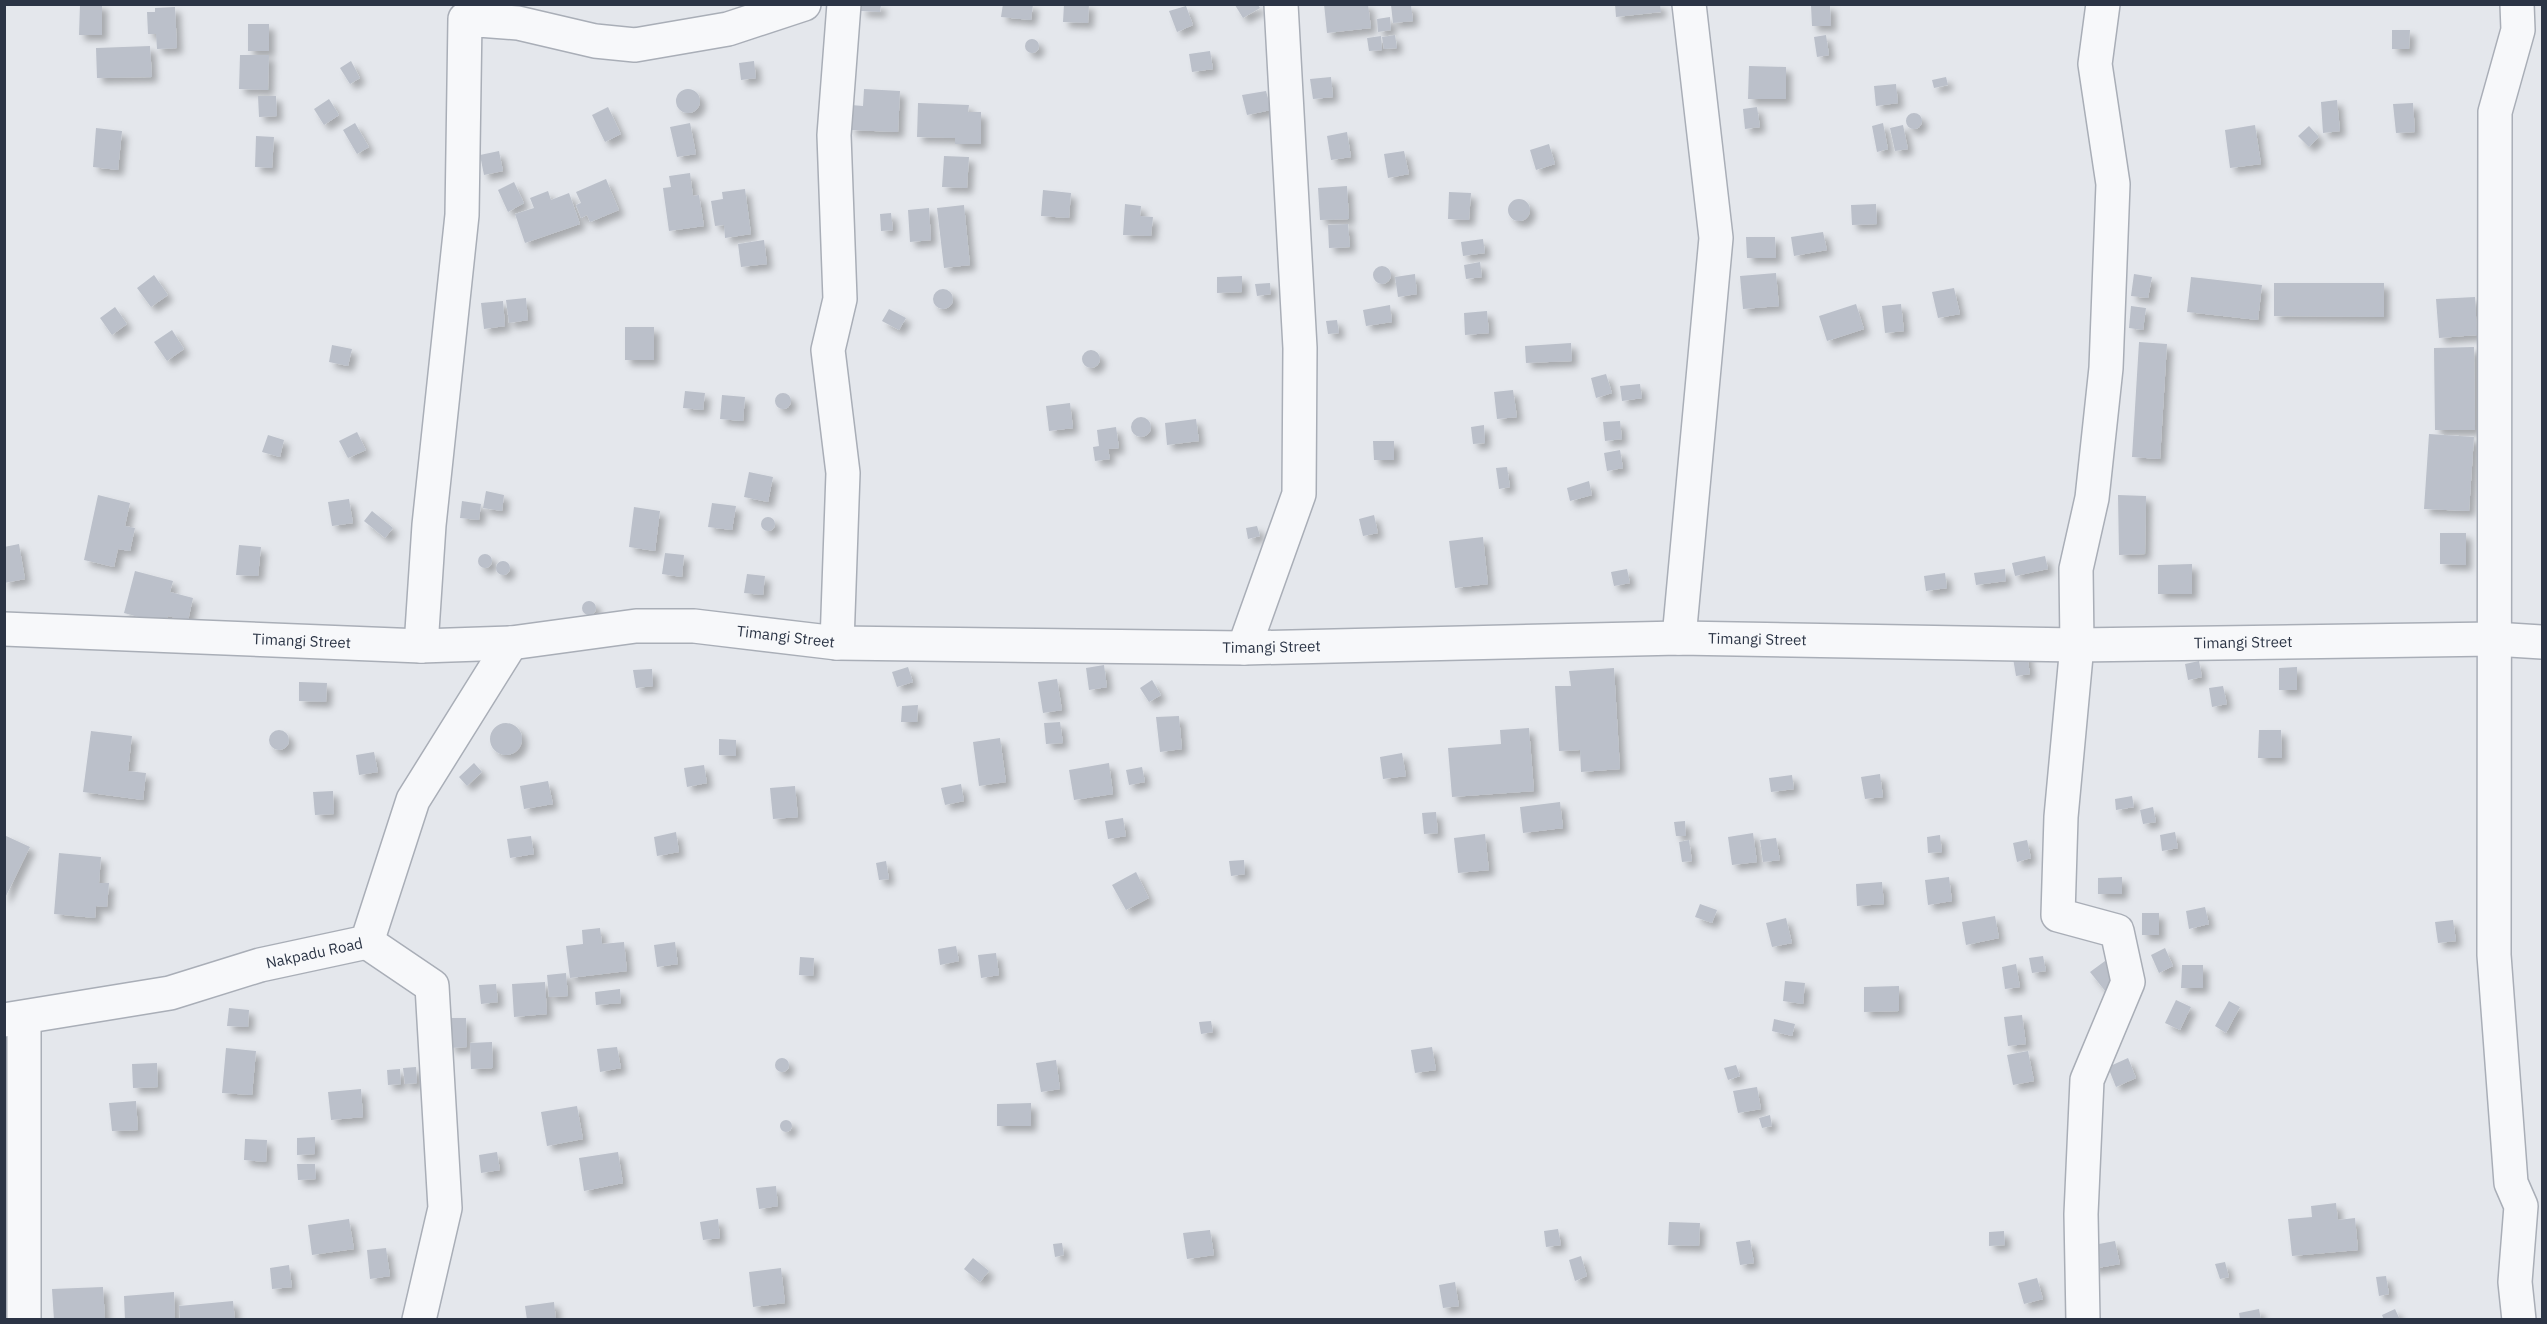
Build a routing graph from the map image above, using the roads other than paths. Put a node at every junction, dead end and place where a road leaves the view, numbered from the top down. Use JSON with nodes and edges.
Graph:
{"nodes":[{"id":1,"x":804,"y":4,"type":"edge"},
{"id":2,"x":844,"y":4,"type":"edge"},
{"id":3,"x":1281,"y":4,"type":"edge"},
{"id":4,"x":1689,"y":4,"type":"edge"},
{"id":5,"x":2103,"y":4,"type":"edge"},
{"id":6,"x":2517,"y":4,"type":"edge"},
{"id":7,"x":4,"y":629,"type":"edge"},
{"id":8,"x":1679,"y":638,"type":"junction"},
{"id":9,"x":2494,"y":639,"type":"junction"},
{"id":10,"x":2542,"y":642,"type":"edge"},
{"id":11,"x":511,"y":643,"type":"junction"},
{"id":12,"x":837,"y":643,"type":"junction"},
{"id":13,"x":2077,"y":645,"type":"junction"},
{"id":14,"x":421,"y":646,"type":"junction"},
{"id":15,"x":1244,"y":648,"type":"junction"},
{"id":16,"x":368,"y":942,"type":"junction"},
{"id":17,"x":14,"y":1019,"type":"edge"},
{"id":18,"x":24,"y":1320,"type":"edge"},
{"id":19,"x":419,"y":1320,"type":"edge"},
{"id":20,"x":2083,"y":1320,"type":"edge"},
{"id":21,"x":2519,"y":1320,"type":"edge"}],
"edges":[{"from":1,"to":14,"type":"street"},
{"from":2,"to":12,"type":"street"},
{"from":3,"to":15,"type":"street"},
{"from":4,"to":8,"type":"street"},
{"from":5,"to":13,"type":"street"},
{"from":6,"to":9,"type":"street"},
{"from":7,"to":14,"type":"street","name":"Timangi Street"},
{"from":8,"to":13,"type":"street","name":"Timangi Street"},
{"from":8,"to":15,"type":"street","name":"Timangi Street"},
{"from":9,"to":10,"type":"street","name":"Timangi Street"},
{"from":9,"to":13,"type":"street","name":"Timangi Street"},
{"from":9,"to":21,"type":"street"},
{"from":11,"to":12,"type":"street","name":"Timangi Street"},
{"from":11,"to":14,"type":"street","name":"Timangi Street"},
{"from":11,"to":16,"type":"street","name":"Nakpadu Road"},
{"from":12,"to":15,"type":"street","name":"Timangi Street"},
{"from":13,"to":20,"type":"street"},
{"from":16,"to":17,"type":"street","name":"Nakpadu Road"},
{"from":16,"to":19,"type":"street"},
{"from":17,"to":18,"type":"street"}]}
